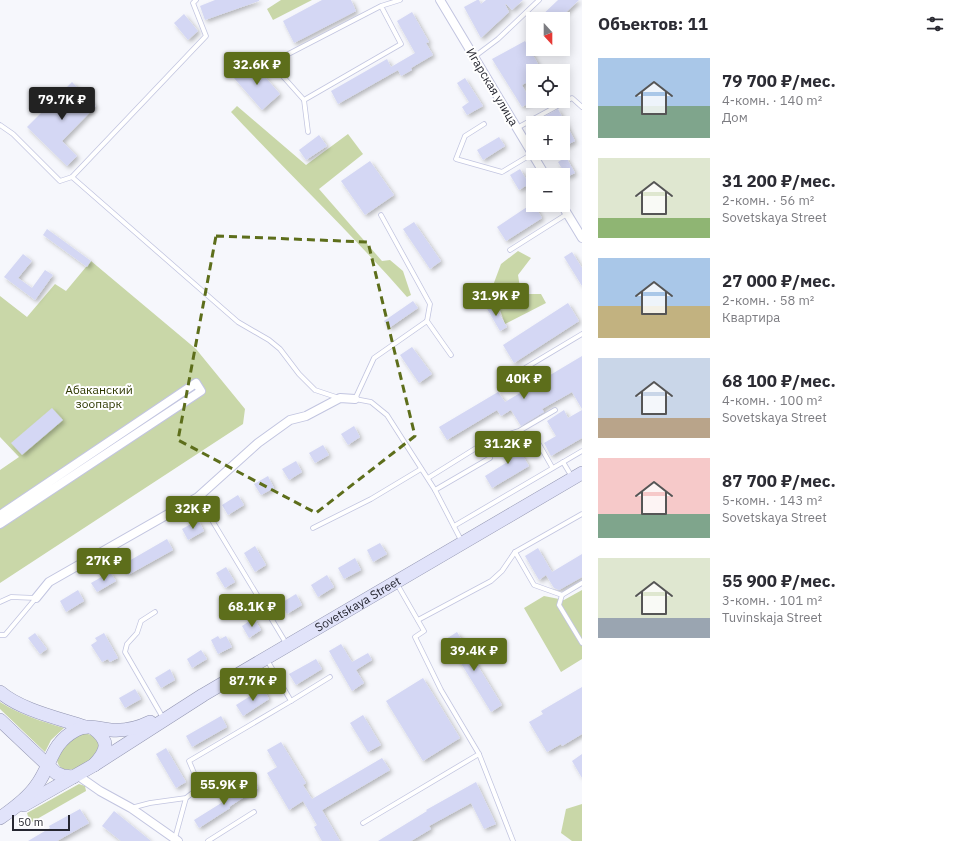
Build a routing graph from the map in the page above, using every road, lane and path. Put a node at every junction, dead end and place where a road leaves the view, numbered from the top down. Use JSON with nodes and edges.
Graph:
{"nodes":[{"id":1,"x":400,"y":0,"type":"edge"},
{"id":2,"x":440,"y":0,"type":"edge"},
{"id":3,"x":539,"y":0,"type":"edge"},
{"id":4,"x":194,"y":1,"type":"edge"},
{"id":5,"x":381,"y":6,"type":"junction"},
{"id":6,"x":474,"y":58,"type":"junction"},
{"id":7,"x":304,"y":100,"type":"junction"},
{"id":8,"x":582,"y":107,"type":"edge"},
{"id":9,"x":484,"y":124,"type":"dead end"},
{"id":10,"x":0,"y":125,"type":"edge"},
{"id":11,"x":517,"y":128,"type":"junction"},
{"id":12,"x":308,"y":132,"type":"dead end"},
{"id":13,"x":526,"y":144,"type":"edge"},
{"id":14,"x":526,"y":158,"type":"edge"},
{"id":15,"x":72,"y":176,"type":"junction"},
{"id":16,"x":381,"y":214,"type":"dead end"},
{"id":17,"x":567,"y":214,"type":"joint"},
{"id":18,"x":582,"y":238,"type":"edge"},
{"id":19,"x":510,"y":250,"type":"dead end"},
{"id":20,"x":427,"y":321,"type":"junction"},
{"id":21,"x":582,"y":334,"type":"edge"},
{"id":22,"x":451,"y":355,"type":"dead end"},
{"id":23,"x":505,"y":380,"type":"dead end"},
{"id":24,"x":340,"y":398,"type":"junction"},
{"id":25,"x":355,"y":399,"type":"junction"},
{"id":26,"x":555,"y":410,"type":"dead end"},
{"id":27,"x":535,"y":437,"type":"dead end"},
{"id":28,"x":582,"y":450,"type":"edge"},
{"id":29,"x":490,"y":458,"type":"dead end"},
{"id":30,"x":563,"y":462,"type":"junction"},
{"id":31,"x":552,"y":467,"type":"junction"},
{"id":32,"x":421,"y":469,"type":"junction"},
{"id":33,"x":577,"y":476,"type":"edge"},
{"id":34,"x":428,"y":478,"type":"junction"},
{"id":35,"x":435,"y":490,"type":"junction"},
{"id":36,"x":198,"y":497,"type":"junction"},
{"id":37,"x":582,"y":514,"type":"edge"},
{"id":38,"x":0,"y":515,"type":"edge"},
{"id":39,"x":0,"y":524,"type":"edge"},
{"id":40,"x":454,"y":526,"type":"junction"},
{"id":41,"x":313,"y":528,"type":"dead end"},
{"id":42,"x":462,"y":542,"type":"junction"},
{"id":43,"x":515,"y":552,"type":"junction"},
{"id":44,"x":396,"y":582,"type":"junction"},
{"id":45,"x":582,"y":583,"type":"edge"},
{"id":46,"x":562,"y":594,"type":"junction"},
{"id":47,"x":36,"y":598,"type":"junction"},
{"id":48,"x":0,"y":602,"type":"edge"},
{"id":49,"x":156,"y":612,"type":"dead end"},
{"id":50,"x":418,"y":620,"type":"junction"},
{"id":51,"x":0,"y":635,"type":"edge"},
{"id":52,"x":582,"y":643,"type":"edge"},
{"id":53,"x":287,"y":645,"type":"junction"},
{"id":54,"x":266,"y":658,"type":"junction"},
{"id":55,"x":330,"y":677,"type":"dead end"},
{"id":56,"x":0,"y":692,"type":"edge"},
{"id":57,"x":291,"y":701,"type":"junction"},
{"id":58,"x":188,"y":705,"type":"junction"},
{"id":59,"x":162,"y":716,"type":"junction"},
{"id":60,"x":5,"y":727,"type":"edge"},
{"id":61,"x":89,"y":727,"type":"junction"},
{"id":62,"x":479,"y":754,"type":"junction"},
{"id":63,"x":94,"y":765,"type":"junction"},
{"id":64,"x":48,"y":766,"type":"junction"},
{"id":65,"x":75,"y":776,"type":"junction"},
{"id":66,"x":37,"y":785,"type":"junction"},
{"id":67,"x":186,"y":798,"type":"junction"},
{"id":68,"x":130,"y":808,"type":"junction"},
{"id":69,"x":254,"y":812,"type":"dead end"},
{"id":70,"x":0,"y":818,"type":"edge"},
{"id":71,"x":363,"y":822,"type":"dead end"},
{"id":72,"x":177,"y":840,"type":"edge"},
{"id":73,"x":208,"y":841,"type":"edge"},
{"id":74,"x":513,"y":841,"type":"edge"}],
"edges":[{"from":1,"to":5,"type":"lane"},
{"from":2,"to":6,"type":"street","name":"Игарская улица"},
{"from":3,"to":6,"type":"lane"},
{"from":4,"to":15,"type":"lane"},
{"from":5,"to":7,"type":"lane"},
{"from":5,"to":7,"type":"lane"},
{"from":6,"to":11,"type":"street","name":"Игарская улица"},
{"from":7,"to":12,"type":"lane"},
{"from":8,"to":11,"type":"lane"},
{"from":9,"to":14,"type":"lane"},
{"from":10,"to":15,"type":"lane"},
{"from":11,"to":13,"type":"street","name":"Игарская улица"},
{"from":15,"to":24,"type":"lane"},
{"from":16,"to":20,"type":"lane"},
{"from":17,"to":18,"type":"street"},
{"from":17,"to":19,"type":"lane"},
{"from":20,"to":22,"type":"lane"},
{"from":20,"to":25,"type":"lane"},
{"from":21,"to":23,"type":"lane"},
{"from":24,"to":25,"type":"street"},
{"from":24,"to":36,"type":"street"},
{"from":25,"to":32,"type":"lane"},
{"from":26,"to":34,"type":"lane"},
{"from":27,"to":31,"type":"lane"},
{"from":28,"to":30,"type":"lane"},
{"from":29,"to":35,"type":"lane"},
{"from":30,"to":31,"type":"lane"},
{"from":30,"to":33,"type":"lane"},
{"from":31,"to":40,"type":"lane"},
{"from":32,"to":34,"type":"lane"},
{"from":32,"to":41,"type":"lane"},
{"from":33,"to":42,"type":"main road","name":"Sovetskaya Street"},
{"from":34,"to":35,"type":"lane"},
{"from":35,"to":40,"type":"lane"},
{"from":36,"to":47,"type":"street"},
{"from":36,"to":53,"type":"lane"},
{"from":37,"to":43,"type":"lane"},
{"from":38,"to":39,"type":"street"},
{"from":40,"to":42,"type":"lane"},
{"from":42,"to":44,"type":"main road","name":"Sovetskaya Street"},
{"from":43,"to":46,"type":"lane"},
{"from":43,"to":50,"type":"lane"},
{"from":44,"to":50,"type":"lane"},
{"from":44,"to":53,"type":"main road","name":"Sovetskaya Street"},
{"from":45,"to":46,"type":"lane"},
{"from":46,"to":52,"type":"lane"},
{"from":47,"to":48,"type":"lane"},
{"from":47,"to":51,"type":"lane"},
{"from":49,"to":59,"type":"lane"},
{"from":50,"to":62,"type":"lane"},
{"from":53,"to":54,"type":"main road","name":"Sovetskaya Street"},
{"from":54,"to":57,"type":"lane"},
{"from":54,"to":58,"type":"main road","name":"Sovetskaya Street"},
{"from":55,"to":57,"type":"lane"},
{"from":56,"to":61,"type":"main road"},
{"from":57,"to":67,"type":"lane"},
{"from":58,"to":59,"type":"main road"},
{"from":58,"to":63,"type":"main road","name":"Sovetskaya Street"},
{"from":59,"to":61,"type":"main road"},
{"from":60,"to":64,"type":"main road"},
{"from":60,"to":66,"type":"main road"},
{"from":61,"to":63,"type":"main road"},
{"from":61,"to":64,"type":"main road"},
{"from":62,"to":71,"type":"lane"},
{"from":62,"to":74,"type":"lane"},
{"from":63,"to":65,"type":"main road"},
{"from":64,"to":65,"type":"main road"},
{"from":64,"to":66,"type":"main road"},
{"from":65,"to":68,"type":"street"},
{"from":65,"to":70,"type":"main road"},
{"from":66,"to":70,"type":"main road"},
{"from":67,"to":68,"type":"lane"},
{"from":67,"to":72,"type":"lane"},
{"from":68,"to":72,"type":"street"},
{"from":69,"to":73,"type":"lane"}]}
